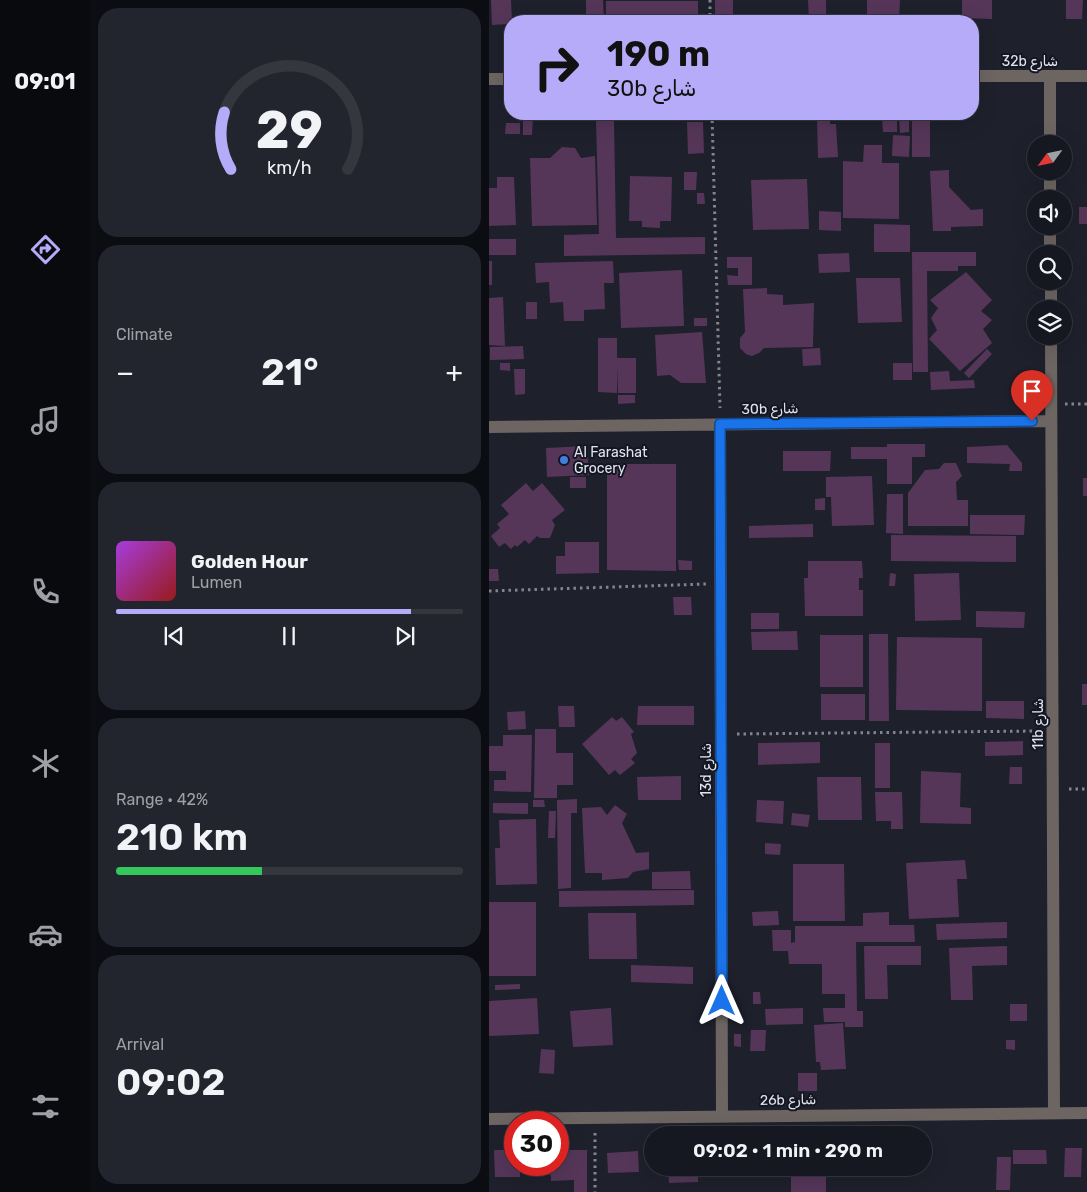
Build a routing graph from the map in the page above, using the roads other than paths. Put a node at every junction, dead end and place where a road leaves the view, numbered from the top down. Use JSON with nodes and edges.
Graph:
{"nodes":[{"id":1,"x":979,"y":76,"type":"edge"},
{"id":2,"x":1050,"y":76,"type":"junction"},
{"id":3,"x":1087,"y":76,"type":"edge"},
{"id":4,"x":504,"y":79,"type":"edge"},
{"id":5,"x":489,"y":80,"type":"edge"},
{"id":6,"x":1050,"y":135,"type":"edge"},
{"id":7,"x":1051,"y":345,"type":"edge"},
{"id":8,"x":1051,"y":421,"type":"junction"},
{"id":9,"x":720,"y":424,"type":"junction"},
{"id":10,"x":489,"y":427,"type":"edge"},
{"id":11,"x":1054,"y":1112,"type":"junction"},
{"id":12,"x":1087,"y":1113,"type":"edge"},
{"id":13,"x":722,"y":1116,"type":"junction"},
{"id":14,"x":489,"y":1118,"type":"edge"}],
"edges":[{"from":1,"to":2,"type":"street","name":"32b شارع"},
{"from":2,"to":3,"type":"street","name":"32b شارع"},
{"from":2,"to":6,"type":"street"},
{"from":4,"to":5,"type":"street"},
{"from":7,"to":8,"type":"street","name":"11b شارع"},
{"from":8,"to":9,"type":"street","name":"30b شارع"},
{"from":8,"to":11,"type":"street","name":"11b شارع"},
{"from":9,"to":10,"type":"street","name":"30b شارع"},
{"from":9,"to":13,"type":"street","name":"13d شارع"},
{"from":11,"to":12,"type":"street","name":"26b شارع"},
{"from":11,"to":13,"type":"street","name":"26b شارع"},
{"from":13,"to":14,"type":"street","name":"26b شارع"}]}
